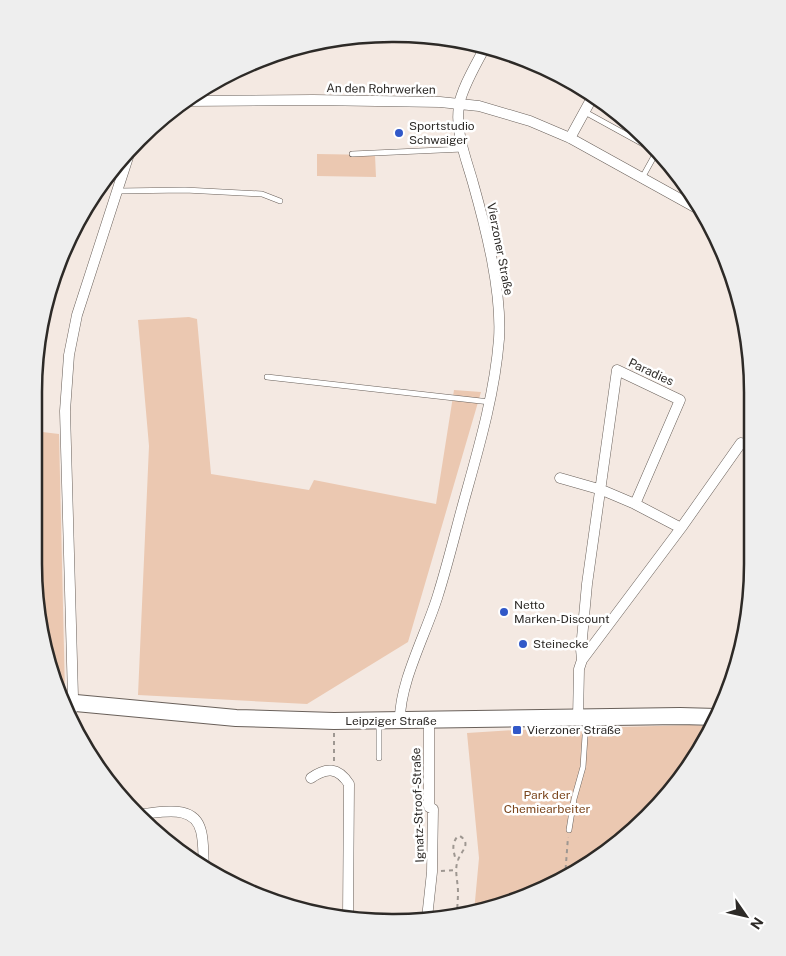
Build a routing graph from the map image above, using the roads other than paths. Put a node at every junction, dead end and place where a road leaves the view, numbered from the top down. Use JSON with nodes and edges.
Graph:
{"nodes":[{"id":1,"x":482,"y":54,"type":"edge"},
{"id":2,"x":200,"y":101,"type":"edge"},
{"id":3,"x":589,"y":103,"type":"edge"},
{"id":4,"x":459,"y":104,"type":"junction"},
{"id":5,"x":584,"y":111,"type":"junction"},
{"id":6,"x":570,"y":138,"type":"junction"},
{"id":7,"x":635,"y":139,"type":"edge"},
{"id":8,"x":463,"y":149,"type":"junction"},
{"id":9,"x":352,"y":154,"type":"dead end"},
{"id":10,"x":653,"y":157,"type":"edge"},
{"id":11,"x":125,"y":167,"type":"edge"},
{"id":12,"x":642,"y":178,"type":"junction"},
{"id":13,"x":118,"y":190,"type":"junction"},
{"id":14,"x":280,"y":201,"type":"dead end"},
{"id":15,"x":687,"y":203,"type":"edge"},
{"id":16,"x":267,"y":377,"type":"dead end"},
{"id":17,"x":490,"y":402,"type":"junction"},
{"id":18,"x":741,"y":443,"type":"dead end"},
{"id":19,"x":560,"y":478,"type":"dead end"},
{"id":20,"x":602,"y":490,"type":"junction"},
{"id":21,"x":635,"y":504,"type":"junction"},
{"id":22,"x":681,"y":528,"type":"junction"},
{"id":23,"x":582,"y":660,"type":"junction"},
{"id":24,"x":70,"y":699,"type":"edge"},
{"id":25,"x":74,"y":708,"type":"edge"},
{"id":26,"x":707,"y":717,"type":"edge"},
{"id":27,"x":582,"y":718,"type":"junction"},
{"id":28,"x":428,"y":720,"type":"junction"},
{"id":29,"x":379,"y":721,"type":"junction"},
{"id":30,"x":400,"y":721,"type":"junction"},
{"id":31,"x":379,"y":758,"type":"dead end"},
{"id":32,"x":310,"y":778,"type":"dead end"},
{"id":33,"x":148,"y":814,"type":"edge"},
{"id":34,"x":569,"y":830,"type":"road end"},
{"id":35,"x":203,"y":857,"type":"edge"},
{"id":36,"x":348,"y":911,"type":"edge"},
{"id":37,"x":428,"y":912,"type":"edge"}],
"edges":[{"from":1,"to":4,"type":"street","name":"Vierzoner Straße"},
{"from":2,"to":4,"type":"street","name":"An den Rohrwerken"},
{"from":3,"to":5,"type":"street"},
{"from":4,"to":6,"type":"street","name":"An den Rohrwerken"},
{"from":4,"to":8,"type":"street","name":"Vierzoner Straße"},
{"from":5,"to":6,"type":"street"},
{"from":5,"to":7,"type":"lane"},
{"from":6,"to":12,"type":"street","name":"An den Rohrwerken"},
{"from":8,"to":9,"type":"lane"},
{"from":8,"to":17,"type":"street","name":"Vierzoner Straße"},
{"from":10,"to":12,"type":"lane"},
{"from":11,"to":13,"type":"street"},
{"from":12,"to":15,"type":"street","name":"An den Rohrwerken"},
{"from":13,"to":14,"type":"lane"},
{"from":13,"to":24,"type":"street"},
{"from":16,"to":17,"type":"lane"},
{"from":17,"to":30,"type":"street","name":"Vierzoner Straße"},
{"from":18,"to":22,"type":"street","name":"Paradies"},
{"from":19,"to":20,"type":"street"},
{"from":20,"to":21,"type":"street"},
{"from":20,"to":21,"type":"street","name":"Paradies"},
{"from":20,"to":23,"type":"street","name":"Paradies"},
{"from":21,"to":22,"type":"street"},
{"from":22,"to":23,"type":"street","name":"Paradies"},
{"from":23,"to":27,"type":"street","name":"Paradies"},
{"from":25,"to":29,"type":"main road","name":"Leipziger Straße"},
{"from":26,"to":27,"type":"main road","name":"Leipziger Straße"},
{"from":27,"to":28,"type":"main road","name":"Leipziger Straße"},
{"from":27,"to":34,"type":"lane"},
{"from":28,"to":30,"type":"main road","name":"Leipziger Straße"},
{"from":28,"to":37,"type":"street","name":"Ignatz-Stroof-Straße"},
{"from":29,"to":30,"type":"main road","name":"Leipziger Straße"},
{"from":29,"to":31,"type":"lane"},
{"from":32,"to":36,"type":"street"},
{"from":33,"to":35,"type":"street"}]}
